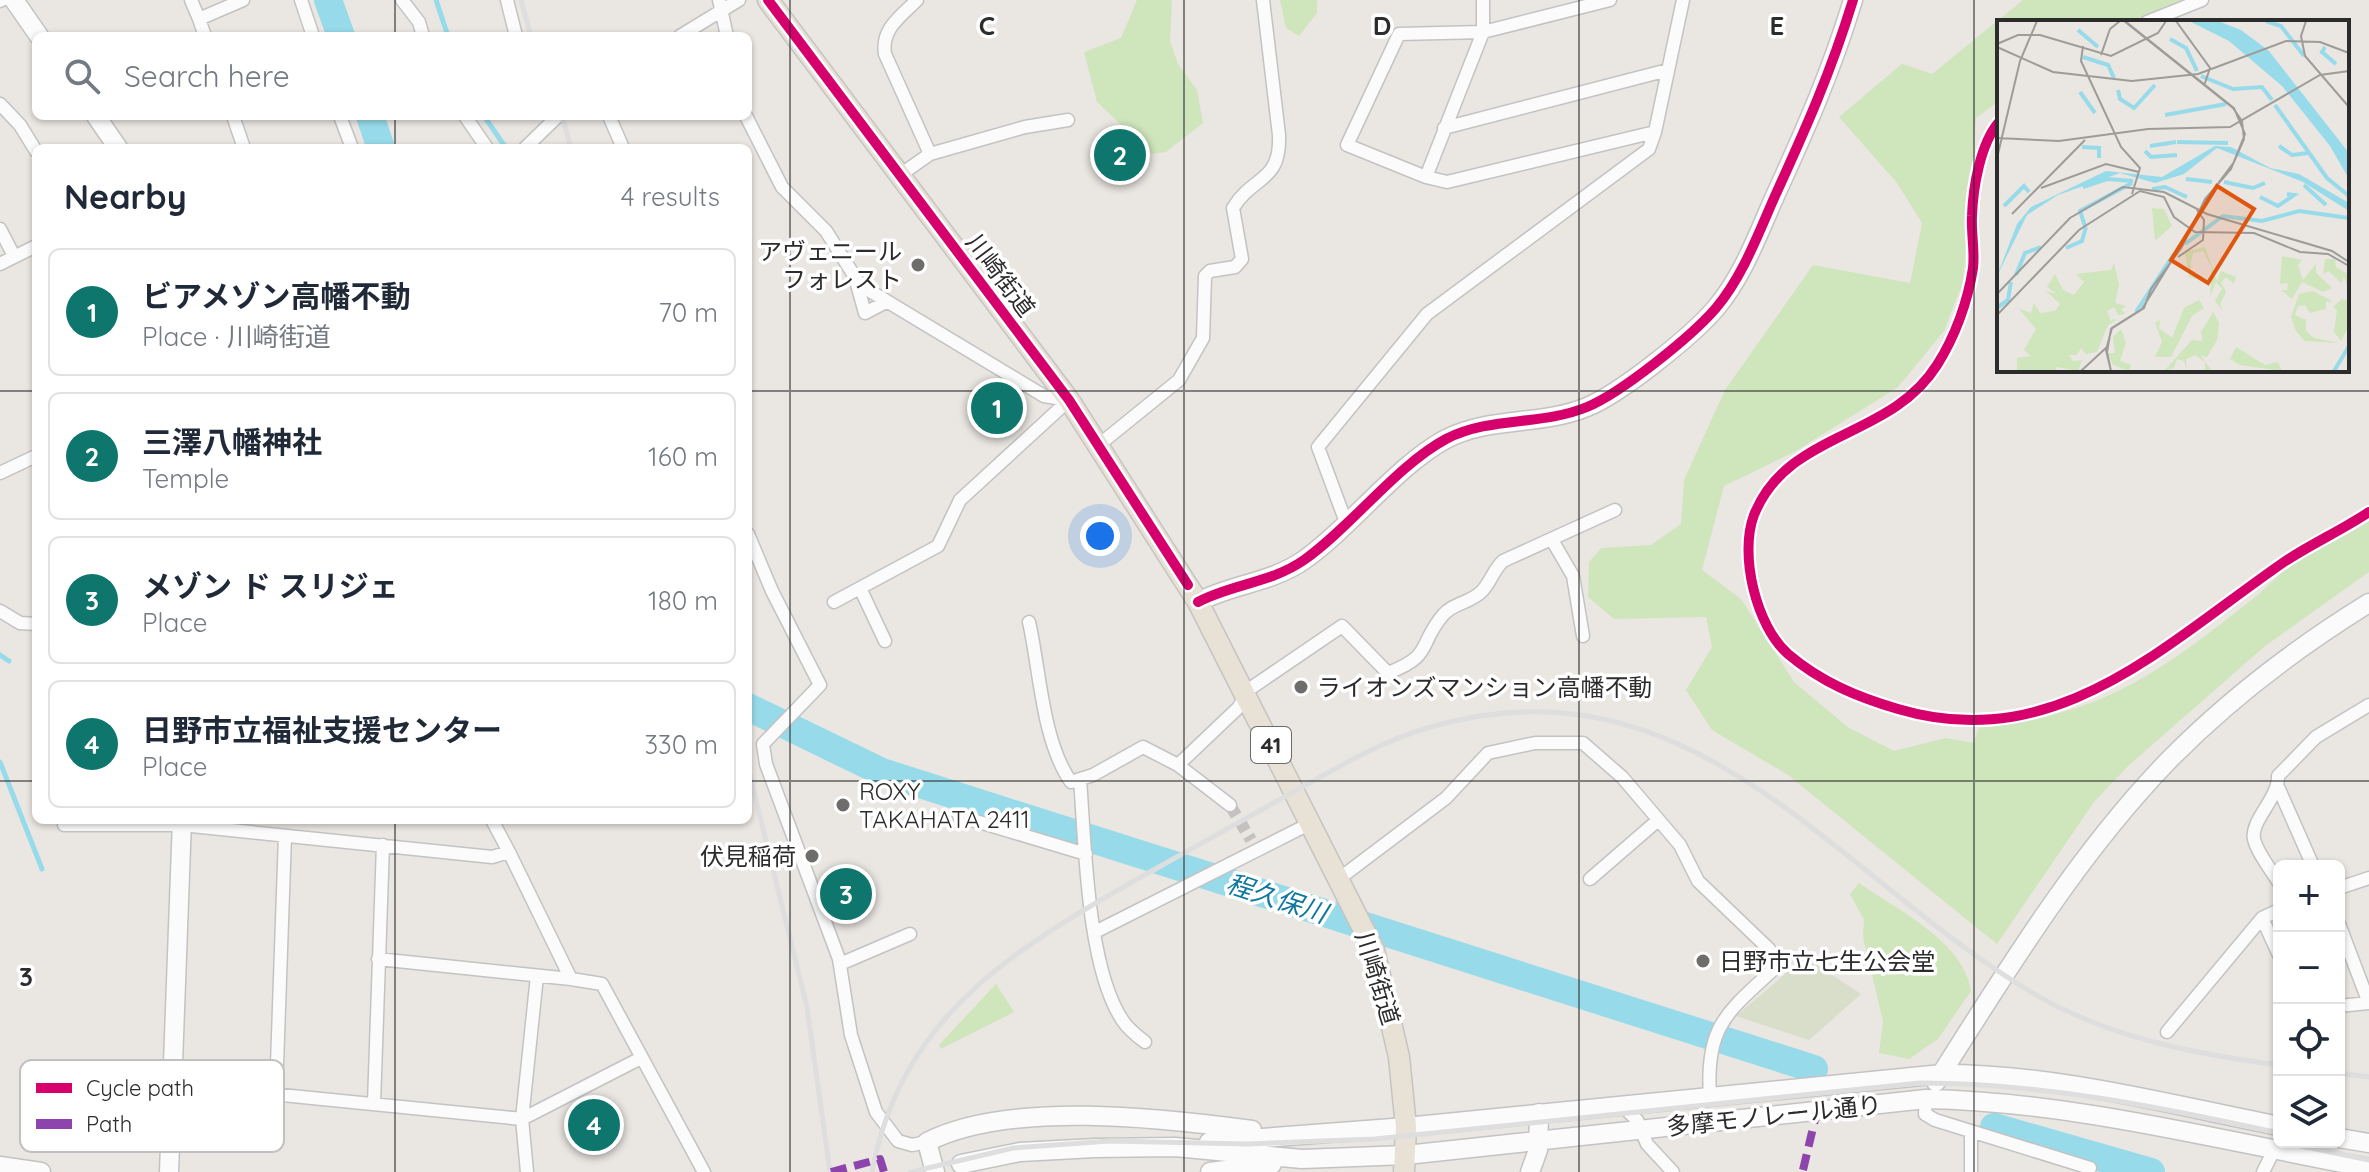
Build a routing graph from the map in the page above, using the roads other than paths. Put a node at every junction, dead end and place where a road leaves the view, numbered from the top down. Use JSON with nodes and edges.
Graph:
{"nodes":[{"id":1,"x":14,"y":0,"type":"edge"},
{"id":2,"x":191,"y":0,"type":"edge"},
{"id":3,"x":243,"y":0,"type":"edge"},
{"id":4,"x":301,"y":0,"type":"edge"},
{"id":5,"x":402,"y":0,"type":"edge"},
{"id":6,"x":507,"y":0,"type":"edge"},
{"id":7,"x":739,"y":0,"type":"edge"},
{"id":8,"x":768,"y":0,"type":"edge"},
{"id":9,"x":917,"y":0,"type":"edge"},
{"id":10,"x":1263,"y":0,"type":"edge"},
{"id":11,"x":1483,"y":0,"type":"edge"},
{"id":12,"x":1610,"y":0,"type":"edge"},
{"id":13,"x":1683,"y":0,"type":"edge"},
{"id":14,"x":1853,"y":0,"type":"edge"},
{"id":15,"x":2202,"y":0,"type":"edge"},
{"id":16,"x":721,"y":5,"type":"edge"},
{"id":17,"x":199,"y":19,"type":"junction"},
{"id":18,"x":2152,"y":20,"type":"edge"},
{"id":19,"x":36,"y":32,"type":"edge"},
{"id":20,"x":204,"y":32,"type":"edge"},
{"id":21,"x":312,"y":32,"type":"edge"},
{"id":22,"x":422,"y":32,"type":"edge"},
{"id":23,"x":515,"y":32,"type":"edge"},
{"id":24,"x":685,"y":32,"type":"edge"},
{"id":25,"x":726,"y":32,"type":"edge"},
{"id":26,"x":1483,"y":32,"type":"junction"},
{"id":27,"x":1668,"y":70,"type":"junction"},
{"id":28,"x":0,"y":104,"type":"edge"},
{"id":29,"x":99,"y":120,"type":"edge"},
{"id":30,"x":234,"y":120,"type":"edge"},
{"id":31,"x":342,"y":120,"type":"edge"},
{"id":32,"x":468,"y":120,"type":"edge"},
{"id":33,"x":554,"y":120,"type":"edge"},
{"id":34,"x":611,"y":120,"type":"edge"},
{"id":35,"x":748,"y":120,"type":"edge"},
{"id":36,"x":1068,"y":120,"type":"dead end"},
{"id":37,"x":1997,"y":127,"type":"edge"},
{"id":38,"x":1444,"y":128,"type":"junction"},
{"id":39,"x":1655,"y":132,"type":"junction"},
{"id":40,"x":32,"y":144,"type":"edge"},
{"id":41,"x":115,"y":144,"type":"edge"},
{"id":42,"x":243,"y":144,"type":"edge"},
{"id":43,"x":350,"y":144,"type":"edge"},
{"id":44,"x":484,"y":144,"type":"edge"},
{"id":45,"x":529,"y":144,"type":"edge"},
{"id":46,"x":621,"y":144,"type":"edge"},
{"id":47,"x":930,"y":154,"type":"junction"},
{"id":48,"x":900,"y":175,"type":"junction"},
{"id":49,"x":1426,"y":177,"type":"junction"},
{"id":50,"x":0,"y":229,"type":"edge"},
{"id":51,"x":32,"y":248,"type":"edge"},
{"id":52,"x":14,"y":256,"type":"junction"},
{"id":53,"x":0,"y":264,"type":"edge"},
{"id":54,"x":855,"y":276,"type":"junction"},
{"id":55,"x":886,"y":302,"type":"junction"},
{"id":56,"x":1069,"y":400,"type":"junction"},
{"id":57,"x":1100,"y":444,"type":"junction"},
{"id":58,"x":32,"y":458,"type":"edge"},
{"id":59,"x":0,"y":473,"type":"edge"},
{"id":60,"x":1615,"y":510,"type":"dead end"},
{"id":61,"x":2369,"y":512,"type":"edge"},
{"id":62,"x":1347,"y":525,"type":"junction"},
{"id":63,"x":1552,"y":540,"type":"junction"},
{"id":64,"x":752,"y":544,"type":"edge"},
{"id":65,"x":860,"y":588,"type":"junction"},
{"id":66,"x":834,"y":602,"type":"dead end"},
{"id":67,"x":1198,"y":602,"type":"junction"},
{"id":68,"x":2369,"y":603,"type":"edge"},
{"id":69,"x":0,"y":611,"type":"edge"},
{"id":70,"x":1029,"y":622,"type":"dead end"},
{"id":71,"x":32,"y":624,"type":"edge"},
{"id":72,"x":1583,"y":636,"type":"dead end"},
{"id":73,"x":885,"y":641,"type":"dead end"},
{"id":74,"x":1246,"y":696,"type":"junction"},
{"id":75,"x":2369,"y":705,"type":"edge"},
{"id":76,"x":1178,"y":765,"type":"junction"},
{"id":77,"x":1080,"y":779,"type":"junction"},
{"id":78,"x":2279,"y":789,"type":"junction"},
{"id":79,"x":1230,"y":805,"type":"tunnel mouth"},
{"id":80,"x":959,"y":816,"type":"dead end"},
{"id":81,"x":1657,"y":821,"type":"junction"},
{"id":82,"x":1311,"y":823,"type":"junction"},
{"id":83,"x":78,"y":824,"type":"edge"},
{"id":84,"x":182,"y":824,"type":"edge"},
{"id":85,"x":197,"y":824,"type":"edge"},
{"id":86,"x":494,"y":824,"type":"edge"},
{"id":87,"x":64,"y":825,"type":"dead end"},
{"id":88,"x":285,"y":836,"type":"junction"},
{"id":89,"x":383,"y":845,"type":"junction"},
{"id":90,"x":509,"y":852,"type":"junction"},
{"id":91,"x":1086,"y":854,"type":"junction"},
{"id":92,"x":2310,"y":860,"type":"edge"},
{"id":93,"x":2273,"y":873,"type":"edge"},
{"id":94,"x":1340,"y":878,"type":"junction"},
{"id":95,"x":2369,"y":878,"type":"edge"},
{"id":96,"x":1590,"y":879,"type":"dead end"},
{"id":97,"x":2345,"y":886,"type":"edge"},
{"id":98,"x":2273,"y":913,"type":"edge"},
{"id":99,"x":2262,"y":918,"type":"junction"},
{"id":100,"x":1095,"y":932,"type":"junction"},
{"id":101,"x":2342,"y":932,"type":"edge"},
{"id":102,"x":910,"y":934,"type":"dead end"},
{"id":103,"x":2273,"y":942,"type":"edge"},
{"id":104,"x":378,"y":959,"type":"junction"},
{"id":105,"x":840,"y":964,"type":"junction"},
{"id":106,"x":537,"y":976,"type":"junction"},
{"id":107,"x":571,"y":979,"type":"junction"},
{"id":108,"x":1113,"y":1005,"type":"junction"},
{"id":109,"x":2345,"y":1005,"type":"edge"},
{"id":110,"x":1099,"y":1010,"type":"dead end"},
{"id":111,"x":2167,"y":1032,"type":"dead end"},
{"id":112,"x":1145,"y":1042,"type":"dead end"},
{"id":113,"x":641,"y":1058,"type":"junction"},
{"id":114,"x":173,"y":1060,"type":"edge"},
{"id":115,"x":277,"y":1060,"type":"edge"},
{"id":116,"x":1942,"y":1074,"type":"junction"},
{"id":117,"x":284,"y":1094,"type":"edge"},
{"id":118,"x":1710,"y":1096,"type":"junction"},
{"id":119,"x":1926,"y":1099,"type":"junction"},
{"id":120,"x":374,"y":1103,"type":"junction"},
{"id":121,"x":1620,"y":1104,"type":"junction"},
{"id":122,"x":1539,"y":1113,"type":"junction"},
{"id":123,"x":522,"y":1119,"type":"junction"},
{"id":124,"x":2273,"y":1125,"type":"edge"},
{"id":125,"x":1406,"y":1127,"type":"junction"},
{"id":126,"x":1640,"y":1129,"type":"junction"},
{"id":127,"x":1971,"y":1133,"type":"junction"},
{"id":128,"x":1286,"y":1135,"type":"junction"},
{"id":129,"x":2345,"y":1139,"type":"edge"},
{"id":130,"x":927,"y":1142,"type":"junction"},
{"id":131,"x":1539,"y":1142,"type":"junction"},
{"id":132,"x":2369,"y":1143,"type":"edge"},
{"id":133,"x":1175,"y":1147,"type":"junction"},
{"id":134,"x":2274,"y":1150,"type":"junction"},
{"id":135,"x":170,"y":1152,"type":"edge"},
{"id":136,"x":961,"y":1164,"type":"dead end"},
{"id":137,"x":1405,"y":1164,"type":"edge"},
{"id":138,"x":0,"y":1166,"type":"edge"},
{"id":139,"x":1301,"y":1166,"type":"edge"},
{"id":140,"x":2090,"y":1168,"type":"dead end"},
{"id":141,"x":2369,"y":1168,"type":"edge"},
{"id":142,"x":41,"y":1172,"type":"edge"},
{"id":143,"x":169,"y":1172,"type":"edge"},
{"id":144,"x":527,"y":1172,"type":"edge"},
{"id":145,"x":704,"y":1172,"type":"edge"},
{"id":146,"x":935,"y":1172,"type":"edge"},
{"id":147,"x":1210,"y":1172,"type":"edge"},
{"id":148,"x":1530,"y":1172,"type":"edge"},
{"id":149,"x":1673,"y":1172,"type":"edge"},
{"id":150,"x":1971,"y":1172,"type":"edge"},
{"id":151,"x":2263,"y":1172,"type":"edge"}],
"edges":[{"from":1,"to":19,"type":"main road"},
{"from":2,"to":17,"type":"street"},
{"from":3,"to":17,"type":"street"},
{"from":4,"to":21,"type":"street"},
{"from":5,"to":22,"type":"street"},
{"from":6,"to":23,"type":"street"},
{"from":7,"to":16,"type":"street"},
{"from":8,"to":48,"type":"main road","name":"川崎街道","number":"41"},
{"from":9,"to":47,"type":"street"},
{"from":10,"to":57,"type":"street"},
{"from":11,"to":26,"type":"street"},
{"from":12,"to":26,"type":"street"},
{"from":13,"to":27,"type":"street"},
{"from":14,"to":62,"type":"main road"},
{"from":15,"to":18,"type":"street"},
{"from":16,"to":24,"type":"street"},
{"from":16,"to":25,"type":"street"},
{"from":17,"to":20,"type":"street"},
{"from":26,"to":38,"type":"street"},
{"from":26,"to":49,"type":"street"},
{"from":27,"to":38,"type":"street"},
{"from":27,"to":39,"type":"street"},
{"from":28,"to":40,"type":"street"},
{"from":29,"to":41,"type":"main road"},
{"from":30,"to":42,"type":"street"},
{"from":31,"to":43,"type":"street"},
{"from":32,"to":44,"type":"street"},
{"from":33,"to":45,"type":"street"},
{"from":34,"to":46,"type":"street"},
{"from":35,"to":54,"type":"street"},
{"from":36,"to":47,"type":"street"},
{"from":37,"to":61,"type":"street"},
{"from":38,"to":49,"type":"street"},
{"from":39,"to":49,"type":"street"},
{"from":39,"to":62,"type":"street"},
{"from":47,"to":48,"type":"street"},
{"from":48,"to":56,"type":"main road","name":"川崎街道","number":"41"},
{"from":50,"to":52,"type":"street"},
{"from":51,"to":52,"type":"street"},
{"from":52,"to":53,"type":"street"},
{"from":54,"to":55,"type":"street"},
{"from":54,"to":55,"type":"street"},
{"from":55,"to":56,"type":"street"},
{"from":56,"to":57,"type":"main road","name":"川崎街道","number":"41"},
{"from":56,"to":65,"type":"street"},
{"from":57,"to":67,"type":"main road","name":"川崎街道","number":"41"},
{"from":58,"to":59,"type":"street"},
{"from":60,"to":63,"type":"street"},
{"from":62,"to":67,"type":"main road"},
{"from":63,"to":72,"type":"street"},
{"from":63,"to":74,"type":"street"},
{"from":64,"to":105,"type":"street"},
{"from":65,"to":66,"type":"street"},
{"from":65,"to":73,"type":"street"},
{"from":67,"to":74,"type":"main road","name":"川崎街道","number":"41"},
{"from":68,"to":116,"type":"main road"},
{"from":69,"to":71,"type":"street"},
{"from":70,"to":77,"type":"street"},
{"from":74,"to":76,"type":"street"},
{"from":74,"to":82,"type":"main road","name":"川崎街道","number":"41"},
{"from":75,"to":78,"type":"street"},
{"from":76,"to":77,"type":"street"},
{"from":76,"to":79,"type":"street"},
{"from":77,"to":91,"type":"street"},
{"from":78,"to":92,"type":"street"},
{"from":78,"to":93,"type":"street"},
{"from":80,"to":91,"type":"street"},
{"from":81,"to":94,"type":"street"},
{"from":81,"to":96,"type":"street"},
{"from":81,"to":118,"type":"street"},
{"from":82,"to":94,"type":"main road","name":"川崎街道","number":"41"},
{"from":82,"to":100,"type":"street"},
{"from":83,"to":87,"type":"street"},
{"from":84,"to":114,"type":"main road"},
{"from":85,"to":88,"type":"street"},
{"from":86,"to":90,"type":"street"},
{"from":88,"to":89,"type":"street"},
{"from":88,"to":115,"type":"street"},
{"from":89,"to":90,"type":"street"},
{"from":89,"to":104,"type":"street"},
{"from":90,"to":107,"type":"street"},
{"from":91,"to":100,"type":"street"},
{"from":94,"to":125,"type":"main road","name":"川崎街道","number":"41"},
{"from":95,"to":97,"type":"street"},
{"from":98,"to":99,"type":"street"},
{"from":99,"to":103,"type":"street"},
{"from":99,"to":111,"type":"street"},
{"from":100,"to":108,"type":"street"},
{"from":101,"to":109,"type":"street"},
{"from":102,"to":105,"type":"street"},
{"from":104,"to":106,"type":"street"},
{"from":104,"to":120,"type":"street"},
{"from":105,"to":130,"type":"street"},
{"from":106,"to":107,"type":"street"},
{"from":106,"to":123,"type":"street"},
{"from":107,"to":113,"type":"street"},
{"from":108,"to":110,"type":"street"},
{"from":108,"to":112,"type":"street"},
{"from":113,"to":123,"type":"street"},
{"from":113,"to":145,"type":"street"},
{"from":116,"to":118,"type":"main road","name":"多摩モノレール通り"},
{"from":116,"to":119,"type":"main road"},
{"from":116,"to":124,"type":"main road","name":"多摩モノレール通り"},
{"from":117,"to":120,"type":"street"},
{"from":118,"to":121,"type":"main road","name":"多摩モノレール通り"},
{"from":119,"to":126,"type":"main road","name":"多摩モノレール通り"},
{"from":119,"to":127,"type":"street"},
{"from":119,"to":134,"type":"main road","name":"多摩モノレール通り"},
{"from":120,"to":123,"type":"street"},
{"from":121,"to":122,"type":"main road","name":"多摩モノレール通り"},
{"from":121,"to":126,"type":"street"},
{"from":122,"to":125,"type":"main road","name":"多摩モノレール通り"},
{"from":122,"to":131,"type":"main road"},
{"from":123,"to":144,"type":"street"},
{"from":125,"to":128,"type":"main road","name":"多摩モノレール通り"},
{"from":125,"to":137,"type":"main road","name":"川崎街道","number":"41"},
{"from":126,"to":131,"type":"main road","name":"多摩モノレール通り"},
{"from":126,"to":149,"type":"street"},
{"from":127,"to":140,"type":"street"},
{"from":127,"to":150,"type":"street"},
{"from":128,"to":130,"type":"main road"},
{"from":128,"to":133,"type":"main road","name":"多摩モノレール通り"},
{"from":129,"to":132,"type":"main road"},
{"from":130,"to":146,"type":"main road"},
{"from":131,"to":137,"type":"main road","name":"多摩モノレール通り"},
{"from":131,"to":148,"type":"main road"},
{"from":133,"to":136,"type":"main road","name":"多摩モノレール通り"},
{"from":133,"to":139,"type":"main road","name":"多摩モノレール通り"},
{"from":134,"to":141,"type":"main road","name":"多摩モノレール通り"},
{"from":134,"to":151,"type":"street"},
{"from":135,"to":143,"type":"main road"},
{"from":137,"to":139,"type":"main road","name":"多摩モノレール通り"},
{"from":138,"to":142,"type":"main road"},
{"from":139,"to":147,"type":"main road"}]}
